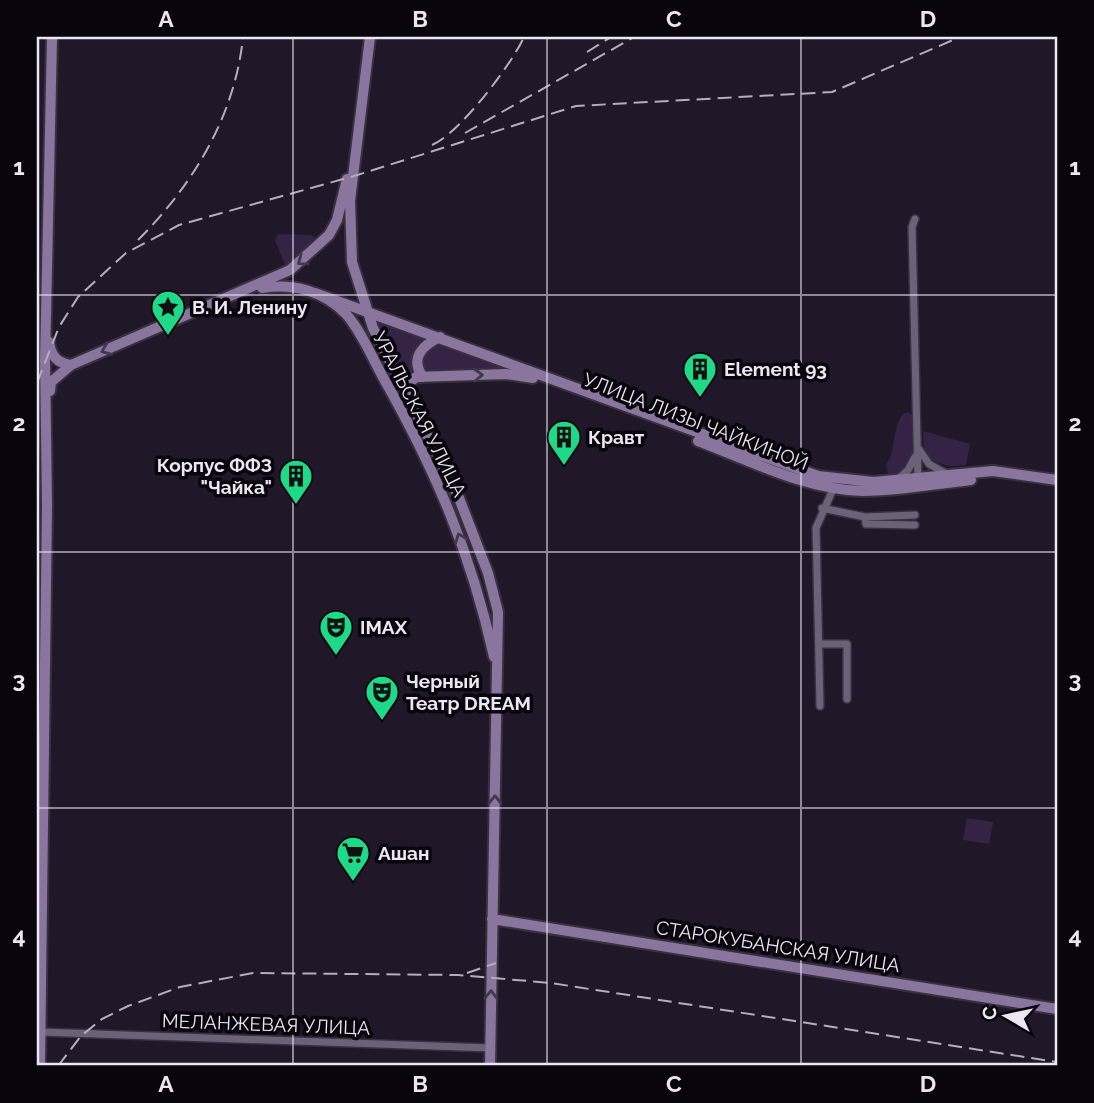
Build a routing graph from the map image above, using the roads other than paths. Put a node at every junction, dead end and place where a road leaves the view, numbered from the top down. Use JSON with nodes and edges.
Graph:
{"nodes":[{"id":1,"x":52,"y":37,"type":"edge"},
{"id":2,"x":369,"y":37,"type":"edge"},
{"id":3,"x":361,"y":106,"type":"junction"},
{"id":4,"x":915,"y":219,"type":"dead end"},
{"id":5,"x":329,"y":235,"type":"junction"},
{"id":6,"x":349,"y":236,"type":"junction"},
{"id":7,"x":245,"y":291,"type":"junction"},
{"id":8,"x":315,"y":293,"type":"junction"},
{"id":9,"x":365,"y":309,"type":"junction"},
{"id":10,"x":46,"y":320,"type":"junction"},
{"id":11,"x":440,"y":337,"type":"junction"},
{"id":12,"x":71,"y":365,"type":"junction"},
{"id":13,"x":533,"y":375,"type":"junction"},
{"id":14,"x":423,"y":377,"type":"junction"},
{"id":15,"x":406,"y":392,"type":"junction"},
{"id":16,"x":47,"y":425,"type":"junction"},
{"id":17,"x":916,"y":443,"type":"junction"},
{"id":18,"x":436,"y":451,"type":"junction"},
{"id":19,"x":948,"y":475,"type":"junction"},
{"id":20,"x":436,"y":476,"type":"junction"},
{"id":21,"x":1057,"y":480,"type":"edge"},
{"id":22,"x":886,"y":482,"type":"junction"},
{"id":23,"x":918,"y":482,"type":"junction"},
{"id":24,"x":1057,"y":486,"type":"edge"},
{"id":25,"x":834,"y":487,"type":"junction"},
{"id":26,"x":822,"y":508,"type":"junction"},
{"id":27,"x":915,"y":515,"type":"dead end"},
{"id":28,"x":865,"y":517,"type":"junction"},
{"id":29,"x":915,"y":526,"type":"dead end"},
{"id":30,"x":490,"y":580,"type":"junction"},
{"id":31,"x":482,"y":603,"type":"junction"},
{"id":32,"x":818,"y":645,"type":"junction"},
{"id":33,"x":498,"y":677,"type":"junction"},
{"id":34,"x":848,"y":699,"type":"dead end"},
{"id":35,"x":820,"y":706,"type":"dead end"},
{"id":36,"x":492,"y":919,"type":"junction"},
{"id":37,"x":1057,"y":1009,"type":"edge"},
{"id":38,"x":41,"y":1032,"type":"junction"},
{"id":39,"x":491,"y":1048,"type":"junction"},
{"id":40,"x":40,"y":1066,"type":"edge"},
{"id":41,"x":490,"y":1066,"type":"edge"}],
"edges":[{"from":1,"to":10,"type":"main road"},
{"from":2,"to":3,"type":"main road"},
{"from":3,"to":5,"type":"main road"},
{"from":3,"to":6,"type":"main road","name":"УРАЛЬСКАЯ УЛИЦА"},
{"from":4,"to":17,"type":"street"},
{"from":5,"to":6,"type":"main road"},
{"from":5,"to":7,"type":"main road","one_way":true},
{"from":6,"to":9,"type":"main road","name":"УРАЛЬСКАЯ УЛИЦА"},
{"from":7,"to":8,"type":"main road","name":"УРАЛЬСКАЯ УЛИЦА"},
{"from":7,"to":12,"type":"main road","one_way":true},
{"from":8,"to":9,"type":"main road"},
{"from":8,"to":20,"type":"main road","name":"УРАЛЬСКАЯ УЛИЦА"},
{"from":9,"to":11,"type":"main road"},
{"from":9,"to":15,"type":"main road","name":"УРАЛЬСКАЯ УЛИЦА"},
{"from":10,"to":12,"type":"main road"},
{"from":10,"to":16,"type":"main road"},
{"from":11,"to":13,"type":"main road"},
{"from":11,"to":14,"type":"main road"},
{"from":12,"to":16,"type":"main road"},
{"from":14,"to":13,"type":"main road","one_way":true},
{"from":13,"to":22,"type":"main road","name":"УЛИЦА ЛИЗЫ ЧАЙКИНОЙ"},
{"from":13,"to":25,"type":"main road","name":"УЛИЦА ЛИЗЫ ЧАЙКИНОЙ"},
{"from":14,"to":15,"type":"main road"},
{"from":15,"to":18,"type":"main road","name":"УРАЛЬСКАЯ УЛИЦА"},
{"from":16,"to":38,"type":"main road"},
{"from":17,"to":19,"type":"street"},
{"from":17,"to":22,"type":"street"},
{"from":17,"to":23,"type":"street"},
{"from":18,"to":20,"type":"main road"},
{"from":18,"to":30,"type":"main road","name":"УРАЛЬСКАЯ УЛИЦА"},
{"from":19,"to":21,"type":"main road","name":"УЛИЦА ЛИЗЫ ЧАЙКИНОЙ"},
{"from":19,"to":23,"type":"main road","name":"УЛИЦА ЛИЗЫ ЧАЙКИНОЙ"},
{"from":31,"to":20,"type":"main road","name":"УРАЛЬСКАЯ УЛИЦА","one_way":true},
{"from":22,"to":23,"type":"main road","name":"УЛИЦА ЛИЗЫ ЧАЙКИНОЙ"},
{"from":23,"to":24,"type":"main road","name":"УЛИЦА ЛИЗЫ ЧАЙКИНОЙ"},
{"from":23,"to":25,"type":"main road","name":"УЛИЦА ЛИЗЫ ЧАЙКИНОЙ"},
{"from":25,"to":26,"type":"street"},
{"from":26,"to":28,"type":"street"},
{"from":26,"to":32,"type":"street"},
{"from":27,"to":28,"type":"street"},
{"from":28,"to":29,"type":"street"},
{"from":30,"to":31,"type":"main road"},
{"from":30,"to":33,"type":"main road","name":"УРАЛЬСКАЯ УЛИЦА"},
{"from":31,"to":33,"type":"main road","name":"УРАЛЬСКАЯ УЛИЦА"},
{"from":32,"to":34,"type":"street"},
{"from":32,"to":35,"type":"street"},
{"from":36,"to":33,"type":"main road","name":"УРАЛЬСКАЯ УЛИЦА","one_way":true},
{"from":36,"to":37,"type":"main road","name":"СТАРОКУБАНСКАЯ УЛИЦА"},
{"from":39,"to":36,"type":"main road","name":"УРАЛЬСКАЯ УЛИЦА","one_way":true},
{"from":38,"to":39,"type":"street","name":"МЕЛАНЖЕВАЯ УЛИЦА"},
{"from":38,"to":40,"type":"main road"},
{"from":39,"to":41,"type":"main road","name":"УРАЛЬСКАЯ УЛИЦА"}]}
